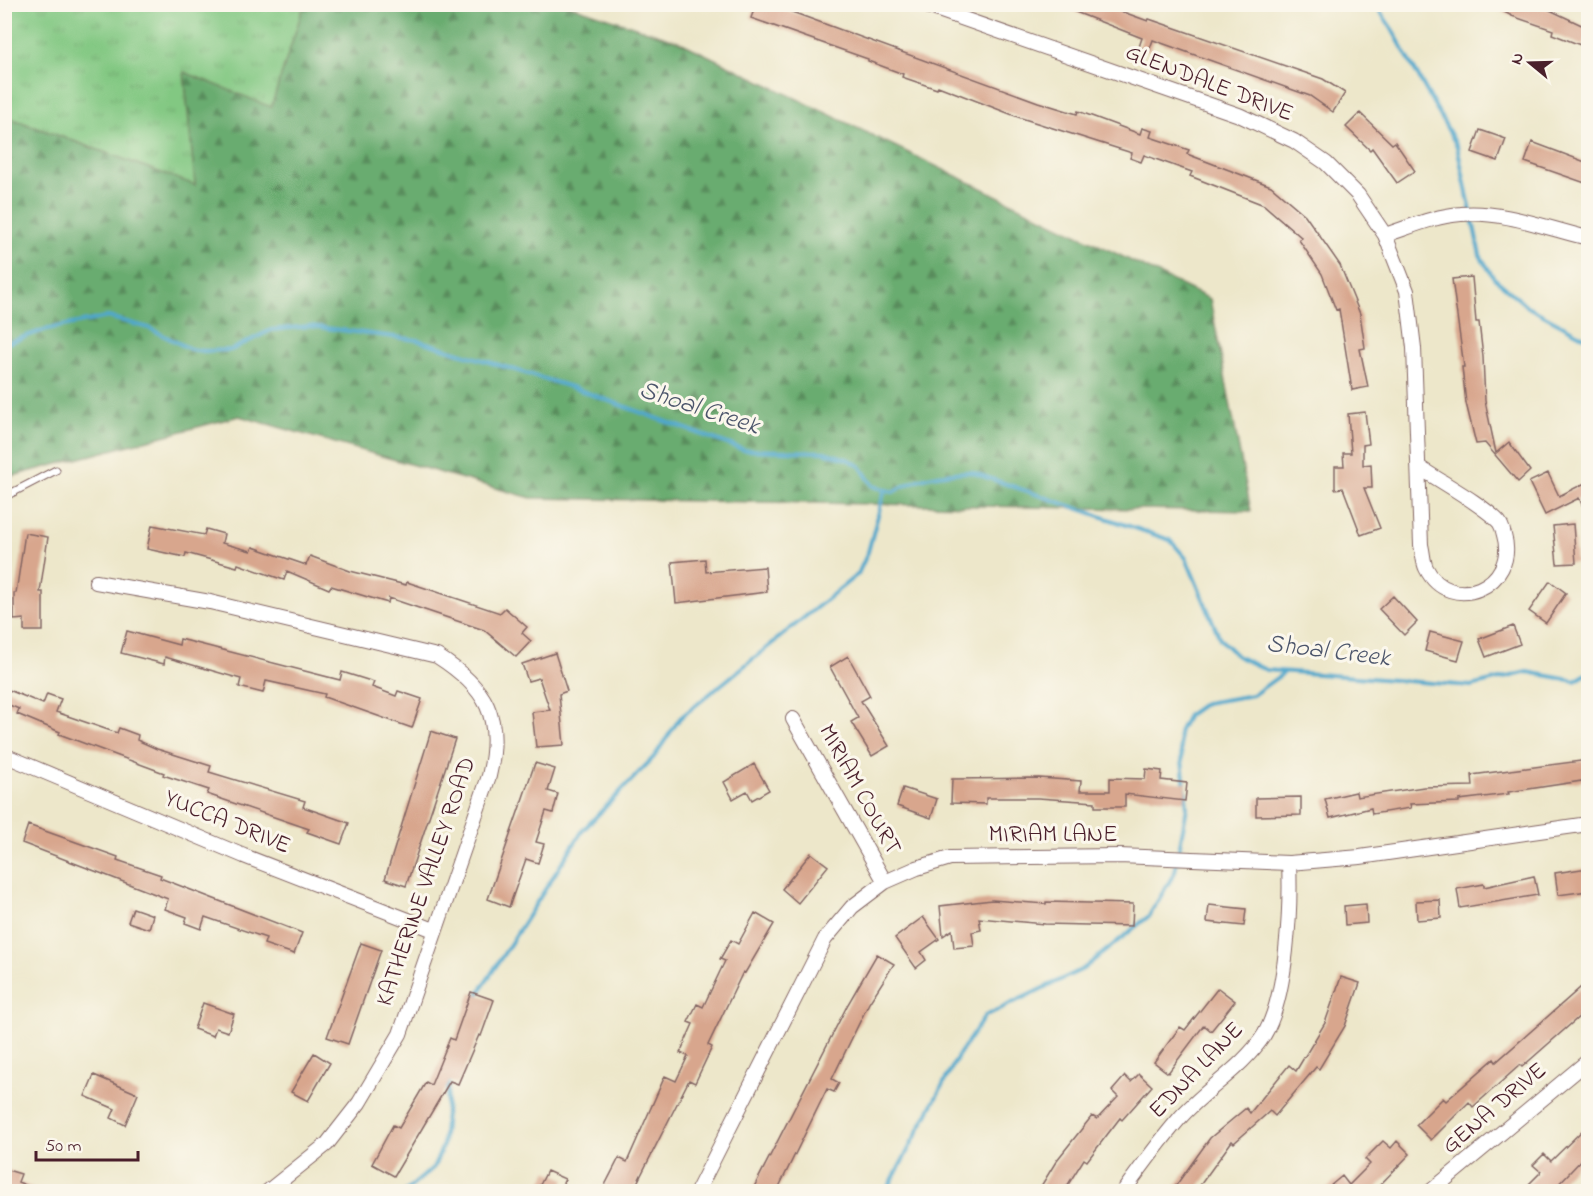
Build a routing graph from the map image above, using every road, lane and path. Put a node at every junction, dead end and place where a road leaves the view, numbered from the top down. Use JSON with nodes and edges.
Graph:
{"nodes":[{"id":1,"x":921,"y":4,"type":"edge"},
{"id":2,"x":1385,"y":235,"type":"junction"},
{"id":3,"x":1588,"y":238,"type":"edge"},
{"id":4,"x":1419,"y":467,"type":"junction"},
{"id":5,"x":56,"y":470,"type":"dead end"},
{"id":6,"x":4,"y":497,"type":"edge"},
{"id":7,"x":96,"y":582,"type":"dead end"},
{"id":8,"x":793,"y":719,"type":"dead end"},
{"id":9,"x":4,"y":755,"type":"edge"},
{"id":10,"x":1588,"y":824,"type":"edge"},
{"id":11,"x":1289,"y":864,"type":"junction"},
{"id":12,"x":885,"y":882,"type":"junction"},
{"id":13,"x":434,"y":930,"type":"junction"},
{"id":14,"x":1588,"y":1060,"type":"edge"},
{"id":15,"x":267,"y":1191,"type":"edge"},
{"id":16,"x":697,"y":1191,"type":"edge"},
{"id":17,"x":1123,"y":1191,"type":"edge"},
{"id":18,"x":1430,"y":1191,"type":"edge"}],
"edges":[{"from":1,"to":2,"type":"street","name":"GLENDALE DRIVE"},
{"from":2,"to":3,"type":"street"},
{"from":2,"to":4,"type":"street","name":"GLENDALE DRIVE"},
{"from":4,"to":4,"type":"street","name":"GLENDALE DRIVE"},
{"from":5,"to":6,"type":"lane"},
{"from":7,"to":13,"type":"street","name":"KATHERINE VALLEY ROAD"},
{"from":8,"to":12,"type":"street","name":"MIRIAM COURT"},
{"from":9,"to":13,"type":"street","name":"YUCCA DRIVE"},
{"from":10,"to":11,"type":"street","name":"MIRIAM LANE"},
{"from":11,"to":12,"type":"street","name":"MIRIAM LANE"},
{"from":11,"to":17,"type":"street","name":"EDNA LANE"},
{"from":12,"to":16,"type":"street","name":"MIRIAM LANE"},
{"from":13,"to":15,"type":"street","name":"KATHERINE VALLEY ROAD"},
{"from":14,"to":18,"type":"street","name":"GENA DRIVE"}]}
